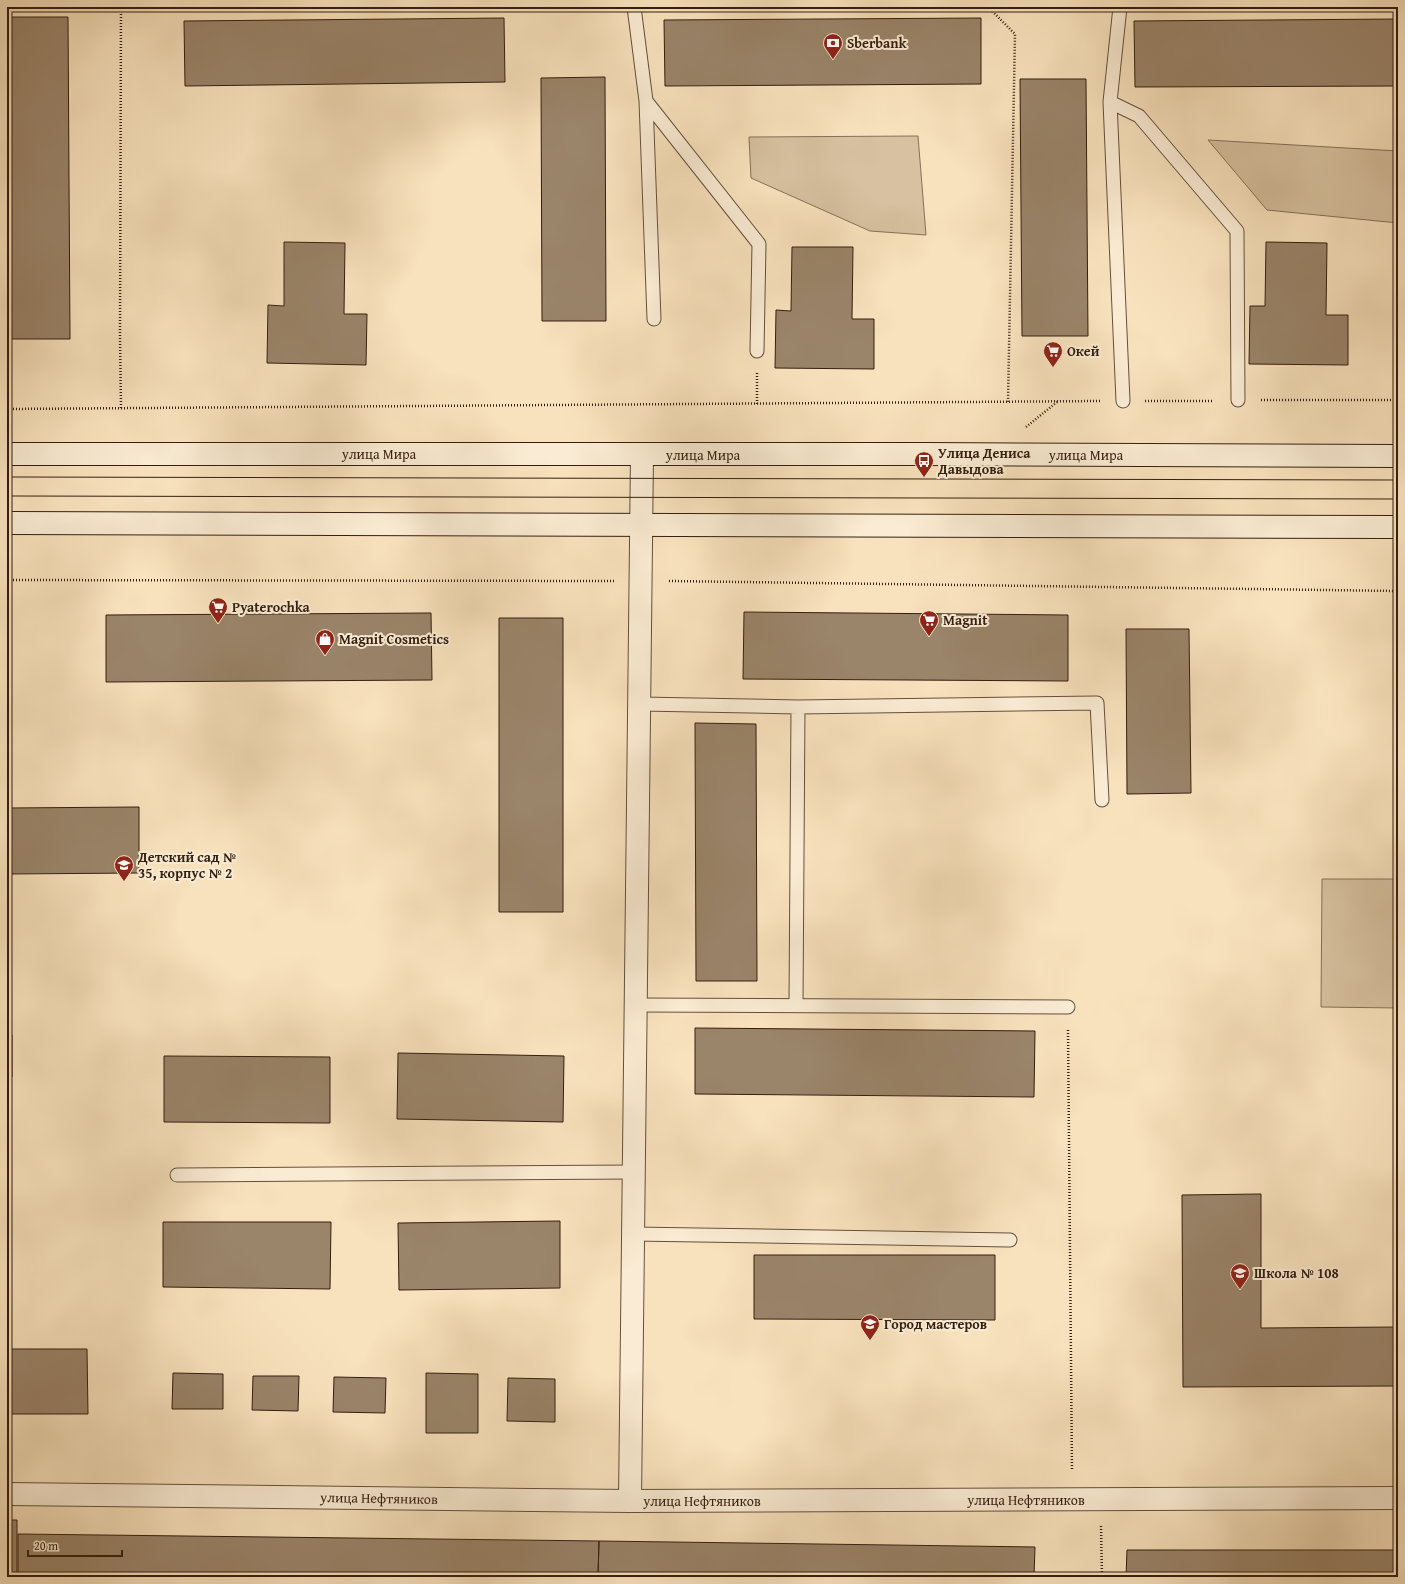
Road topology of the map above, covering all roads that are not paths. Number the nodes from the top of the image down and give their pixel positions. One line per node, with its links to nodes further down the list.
1 (634, 7): 3 (lane)
2 (1120, 7): 4 (lane)
3 (646, 101): 5 (lane); 6 (lane)
4 (1110, 102): 7 (lane); 8 (lane)
5 (654, 319)
6 (757, 351)
7 (1238, 400)
8 (1124, 401)
9 (7, 454): 10 (main road, улица Мира)
10 (642, 455): 11 (main road, улица Мира); 13 (main road)
11 (1398, 456)
12 (7, 523): 13 (main road)
13 (642, 525): 14 (main road); 15 (main road)
14 (1398, 527)
15 (640, 704): 16 (lane); 18 (main road)
16 (798, 707): 17 (lane); 19 (lane)
17 (1102, 800)
18 (636, 1005): 19 (lane); 21 (main road)
19 (796, 1005): 20 (lane)
20 (1068, 1007)
21 (634, 1172): 22 (lane); 23 (main road)
22 (177, 1175)
23 (633, 1234): 24 (lane); 27 (main road)
24 (1010, 1240)
25 (7, 1494): 27 (main road, улица Нефтяников)
26 (1398, 1498): 27 (main road, улица Нефтяников)
27 (630, 1501)

